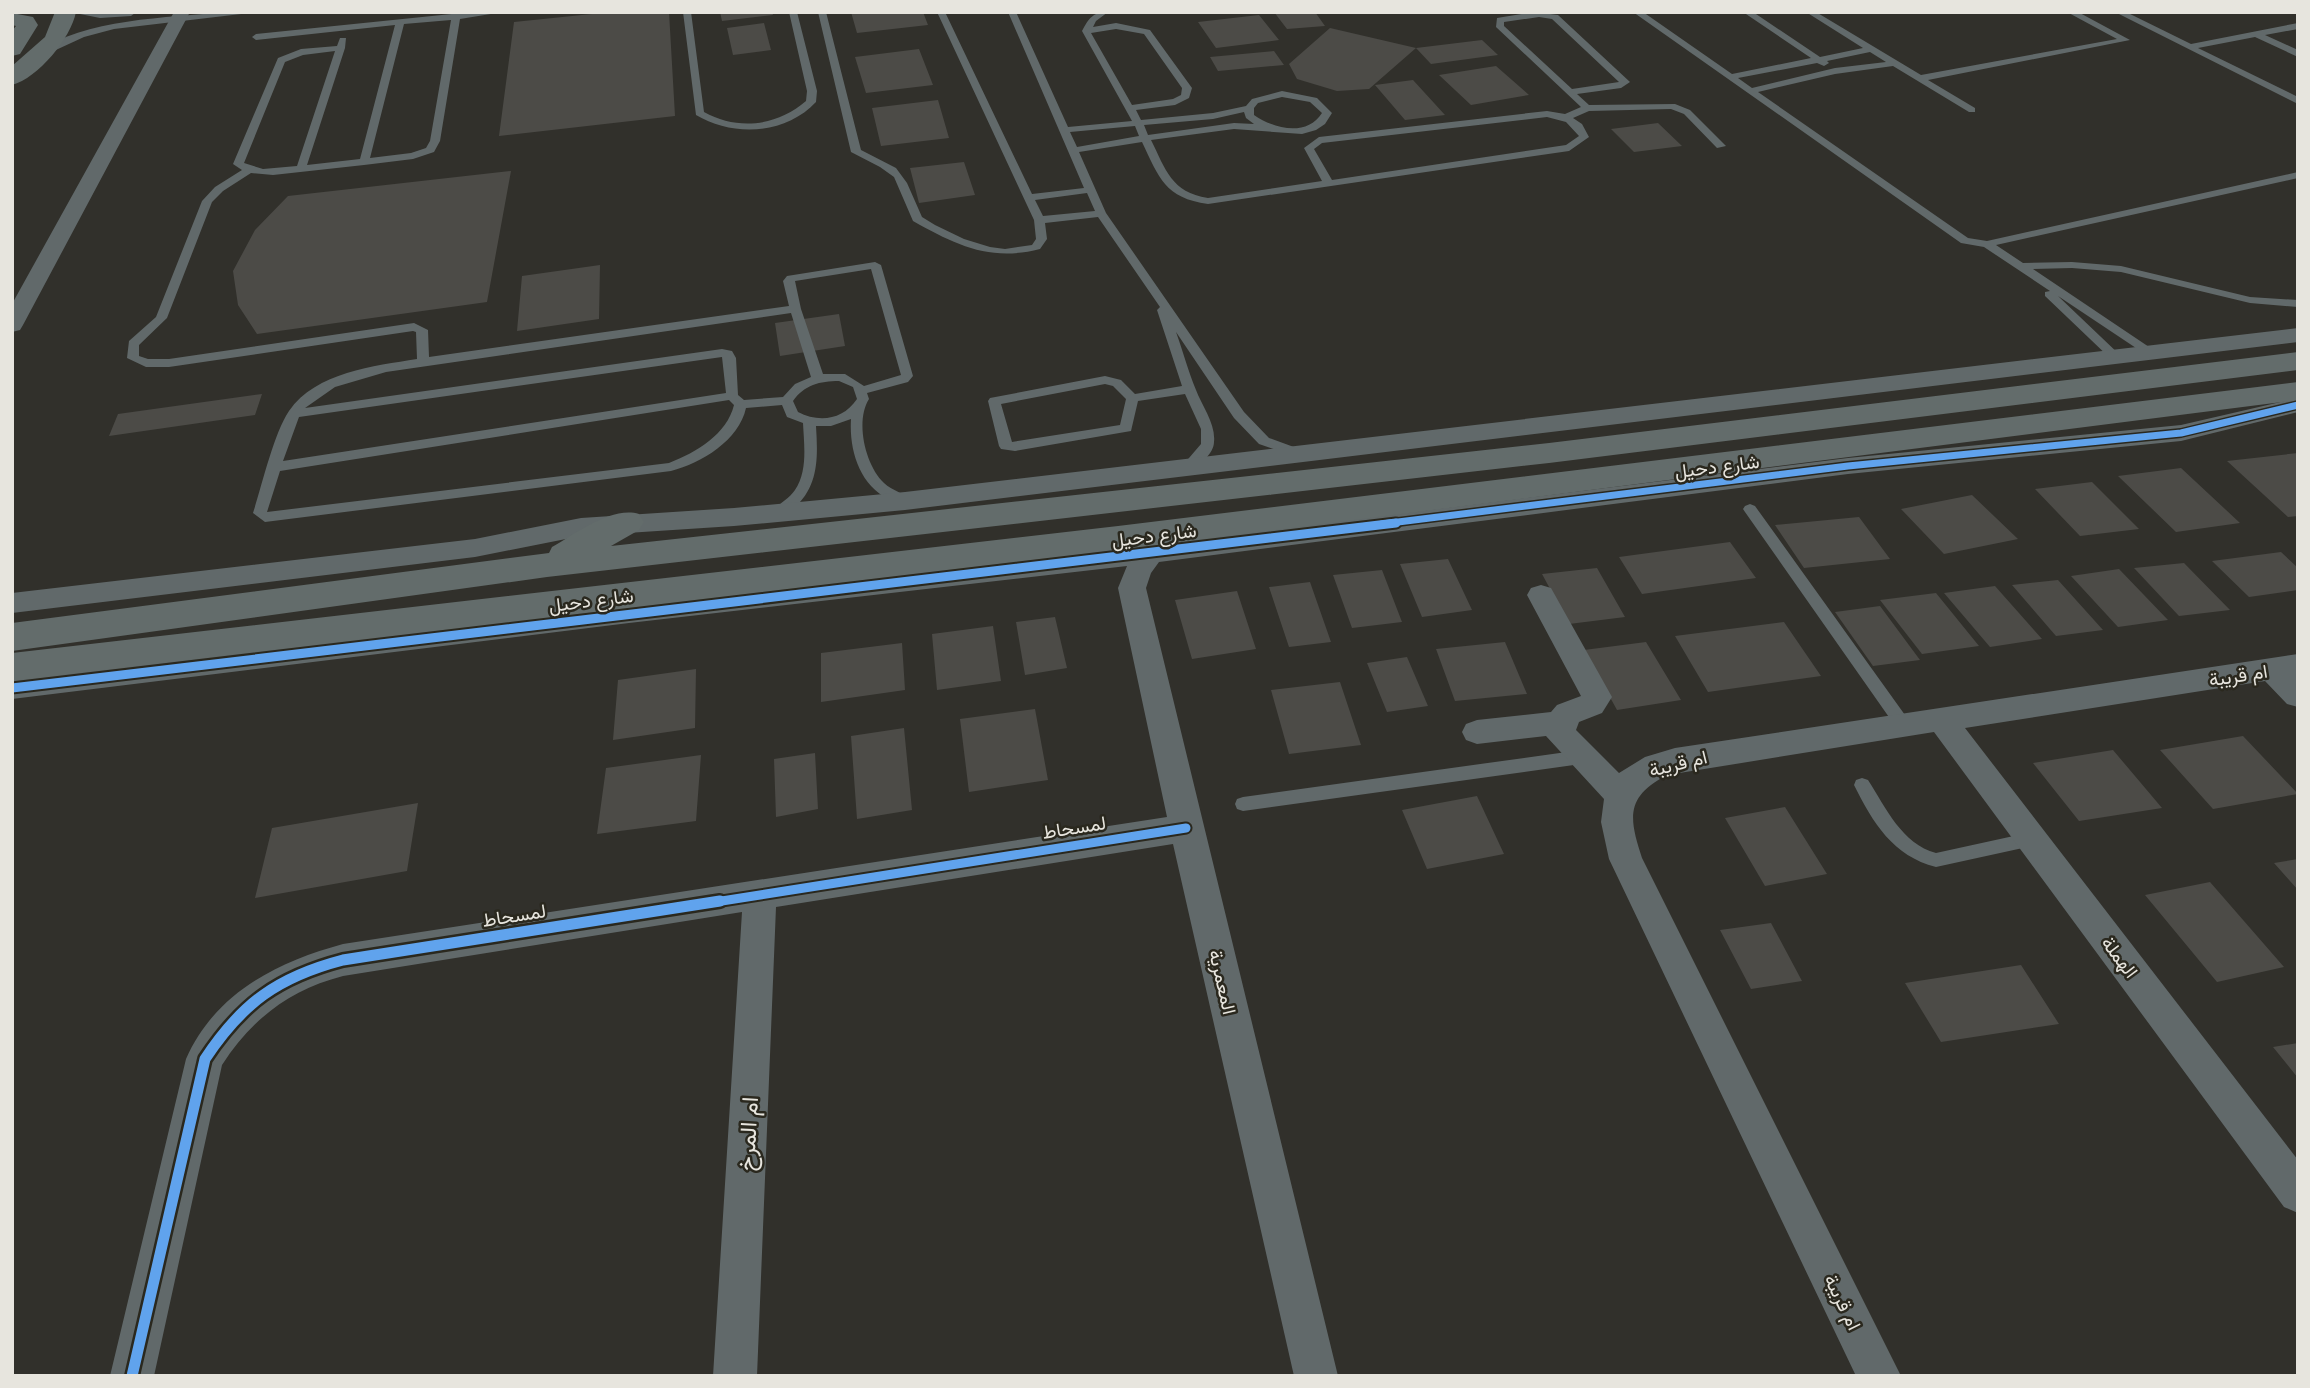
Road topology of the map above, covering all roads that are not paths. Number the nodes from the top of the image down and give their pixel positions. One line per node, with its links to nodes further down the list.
1 (37, 12): 36 (main road)
2 (66, 12): 35 (main road)
3 (74, 12): 4 (lane)
4 (140, 12)
5 (254, 12): 19 (lane)
6 (499, 12): 21 (lane)
7 (687, 12): 8 (lane)
8 (793, 12)
9 (822, 12): 68 (lane)
10 (941, 12): 66 (lane)
11 (1012, 12): 55 (lane)
12 (1104, 12): 26 (lane)
13 (1637, 12): 40 (lane)
14 (1747, 12): 37 (lane)
15 (1810, 12): 33 (lane)
16 (2071, 12): 42 (lane)
17 (2119, 12): 30 (lane)
18 (2138, 12): 29 (lane)
19 (180, 16): 35 (lane); 74 (street)
20 (420, 16): 21 (lane); 23 (lane)
21 (456, 17): 60 (lane)
22 (12, 19): 32 (main road)
23 (400, 22): 25 (lane); 60 (lane)
24 (2298, 26): 27 (lane)
25 (348, 28): 28 (lane); 31 (lane)
26 (1086, 31): 47 (lane); 47 (lane)
27 (2255, 34): 29 (lane); 34 (lane)
28 (256, 37)
29 (2203, 44): 30 (lane); 43 (lane)
30 (2190, 47): 46 (lane)
31 (341, 48): 61 (lane); 62 (lane)
32 (12, 49)
33 (1873, 49): 37 (lane); 38 (lane)
34 (2298, 54)
35 (37, 56): 41 (main road)
36 (12, 60)
37 (1819, 60): 39 (lane); 40 (lane)
38 (1897, 63): 39 (lane); 42 (lane)
39 (1835, 71): 44 (lane)
40 (1730, 77): 44 (lane)
41 (12, 78)
42 (1922, 78): 50 (lane)
43 (2298, 90)
44 (1751, 91): 69 (lane)
45 (1570, 92): 45 (lane); 49 (lane)
46 (2298, 101)
47 (1130, 108): 52 (lane)
48 (1249, 108): 52 (lane); 53 (lane); 54 (lane)
49 (1587, 108): 51 (lane); 58 (lane)
50 (1972, 110)
51 (1567, 117): 56 (lane); 64 (lane)
52 (1138, 124): 55 (lane); 57 (lane)
53 (1315, 127): 54 (lane); 56 (lane)
54 (1269, 128): 57 (lane)
55 (1065, 130): 59 (lane)
56 (1342, 136): 64 (lane)
57 (1145, 138): 59 (lane); 64 (lane)
58 (1721, 146)
59 (1074, 150): 65 (lane)
60 (365, 162): 61 (lane)
61 (301, 169): 62 (lane)
62 (248, 170): 81 (lane)
63 (2298, 175): 69 (lane)
64 (1329, 184)
65 (1090, 190): 66 (lane); 67 (lane)
66 (1030, 197): 68 (lane)
67 (1101, 213): 68 (lane); 71 (lane)
68 (1039, 220)
69 (1987, 244): 70 (lane)
70 (2020, 266): 72 (lane); 75 (lane); 76 (lane)
71 (1156, 291): 83 (lane); 94 (lane)
72 (2298, 304)
73 (794, 309): 81 (lane); 82 (lane); 84 (lane)
74 (12, 325)
75 (2111, 326): 76 (lane); 78 (lane)
76 (2087, 330): 79 (lane)
77 (2298, 335): 78 (street)
78 (2151, 353): 79 (street)
79 (2116, 357): 94 (street)
80 (2298, 361): 103 (main road, شارع دحيل)
81 (424, 362): 90 (lane)
82 (818, 378): 84 (lane); 87 (lane)
83 (1189, 389): 85 (lane); 95 (lane)
84 (862, 390): 89 (lane)
85 (1132, 398): 85 (lane)
86 (737, 400): 87 (lane); 90 (lane); 96 (lane); 96 (lane)
87 (788, 401): 92 (lane)
88 (2294, 404): 91 (street, شارع دحيل); 93 (main road, شارع دحيل)
89 (859, 407): 92 (lane); 97 (lane)
90 (293, 414): 96 (lane)
91 (2236, 419): 93 (main road); 101 (street, شارع دحيل)
92 (808, 422): 99 (lane)
93 (1930, 435): 107 (main road, شارع دحيل)
94 (1297, 453): 95 (street)
95 (1190, 465): 97 (street)
96 (275, 467)
97 (905, 501): 99 (street)
98 (1751, 509): 118 (lane)
99 (778, 513): 100 (street)
100 (627, 522): 103 (main road); 106 (street)
101 (1150, 553): 102 (street, شارع دحيل); 104 (street)
102 (1097, 560): 104 (street); 108 (street, شارع دحيل)
103 (547, 565): 110 (main road, شارع دحيل)
104 (1132, 588): 124 (street, المعمرية)
105 (1541, 595): 117 (street)
106 (12, 603)
107 (552, 603): 108 (main road); 112 (main road, شارع دحيل)
108 (629, 613): 114 (street, شارع دحيل)
109 (12, 622): 110 (main road)
110 (117, 623): 111 (main road, شارع دحيل)
111 (12, 636)
112 (12, 667)
113 (2284, 667): 115 (street); 116 (street, ام قريبة)
114 (12, 688)
115 (2298, 696)
116 (1942, 720): 118 (street, ام قريبة); 125 (street, الهملة)
117 (1560, 723): 119 (street); 120 (street)
118 (1904, 726): 122 (street, ام قريبة)
119 (1477, 732)
120 (1581, 757): 122 (street); 123 (lane)
121 (1862, 785): 125 (lane)
122 (1620, 795): 131 (street, ام قريبة)
123 (1243, 804)
124 (1186, 828): 126 (street, لمسحاط); 130 (street, المعمرية)
125 (2032, 839): 127 (street, الهملة)
126 (760, 892): 128 (street, لمسحاط); 129 (street, ام المرخ)
127 (2298, 1193)
128 (132, 1376)
129 (735, 1376)
130 (1316, 1376)
131 (1879, 1376)

